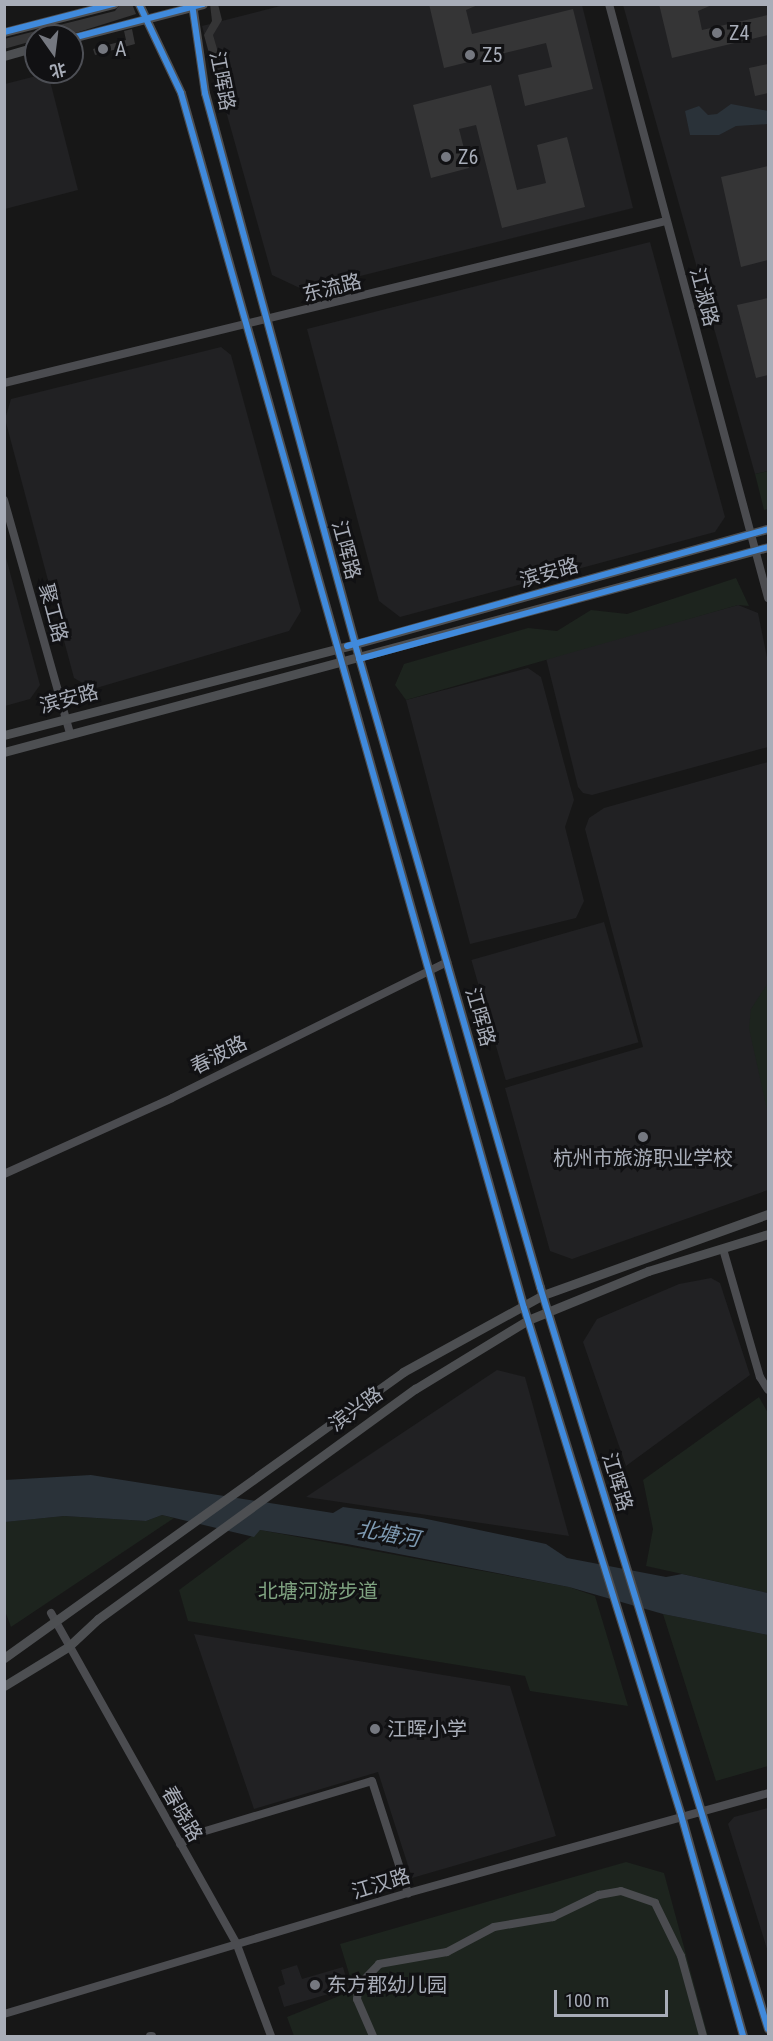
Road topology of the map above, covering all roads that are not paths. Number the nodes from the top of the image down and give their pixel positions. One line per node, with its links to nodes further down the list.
1 (113, 4): 7 (main road)
2 (139, 4): 6 (main road, 江晖路)
3 (203, 4): 5 (main road)
4 (609, 4): 11 (street, 江淑路)
5 (192, 6): 6 (main road); 12 (main road, 江晖路)
6 (148, 19): 8 (main road); 13 (main road, 江晖路)
7 (4, 32)
8 (84, 35)
9 (24, 51): 10 (main road)
10 (4, 56)
11 (666, 221): 12 (street, 东流路); 17 (street, 江淑路)
12 (266, 321): 13 (street, 东流路); 21 (main road, 江晖路)
13 (249, 325): 14 (street, 东流路); 22 (main road, 江晖路)
14 (4, 383)
15 (4, 500): 25 (street, 聚工路)
16 (768, 529): 17 (main road, 滨安路)
17 (750, 534): 19 (street, 江淑路); 21 (main road, 滨安路)
18 (768, 547): 19 (main road, 滨安路)
19 (756, 550): 20 (street, 江淑路); 23 (main road, 滨安路)
20 (768, 598)
21 (355, 644): 22 (main road, 滨安路); 23 (main road, 江晖路)
22 (338, 647): 24 (main road, 江晖路); 25 (main road, 滨安路)
23 (359, 659): 24 (main road, 滨安路); 29 (main road, 江晖路)
24 (343, 661): 26 (main road, 滨安路); 30 (main road, 江晖路)
25 (65, 719): 26 (street, 聚工路); 27 (main road, 滨安路)
26 (70, 734): 28 (main road, 滨安路)
27 (4, 735)
28 (4, 752)
29 (447, 962): 30 (street, 春波路); 35 (main road, 江晖路)
30 (430, 968): 31 (street, 春波路); 36 (main road, 江晖路)
31 (4, 1174)
32 (768, 1214): 35 (main road, 滨兴路)
33 (768, 1234): 34 (main road, 滨兴路)
34 (723, 1249): 37 (main road, 滨兴路); 39 (street)
35 (543, 1294): 36 (main road, 滨兴路); 37 (main road, 江晖路)
36 (524, 1308): 38 (main road, 江晖路); 42 (main road, 滨兴路)
37 (549, 1311): 38 (main road, 滨兴路); 47 (main road, 江晖路)
38 (528, 1320): 43 (main road, 滨兴路); 48 (main road, 江晖路)
39 (764, 1376): 40 (street)
40 (768, 1390)
41 (51, 1613): 42 (street, 春晓路)
42 (56, 1623): 43 (street, 春晓路); 44 (main road, 滨兴路)
43 (68, 1647): 45 (main road, 滨兴路); 49 (street, 春晓路)
44 (4, 1658)
45 (4, 1686)
46 (768, 1794): 47 (street, 江汉路)
47 (699, 1812): 48 (street, 江汉路); 53 (main road, 江晖路)
48 (681, 1815): 50 (street, 江汉路); 57 (main road, 江晖路)
49 (180, 1844): 50 (street); 51 (street, 春晓路)
50 (408, 1893): 51 (street, 江汉路)
51 (237, 1945): 52 (street, 江汉路); 54 (street, 春晓路)
52 (4, 2014)
53 (768, 2029)
54 (271, 2037)
55 (373, 2037): 56 (street)
56 (703, 2037)
57 (743, 2037)

